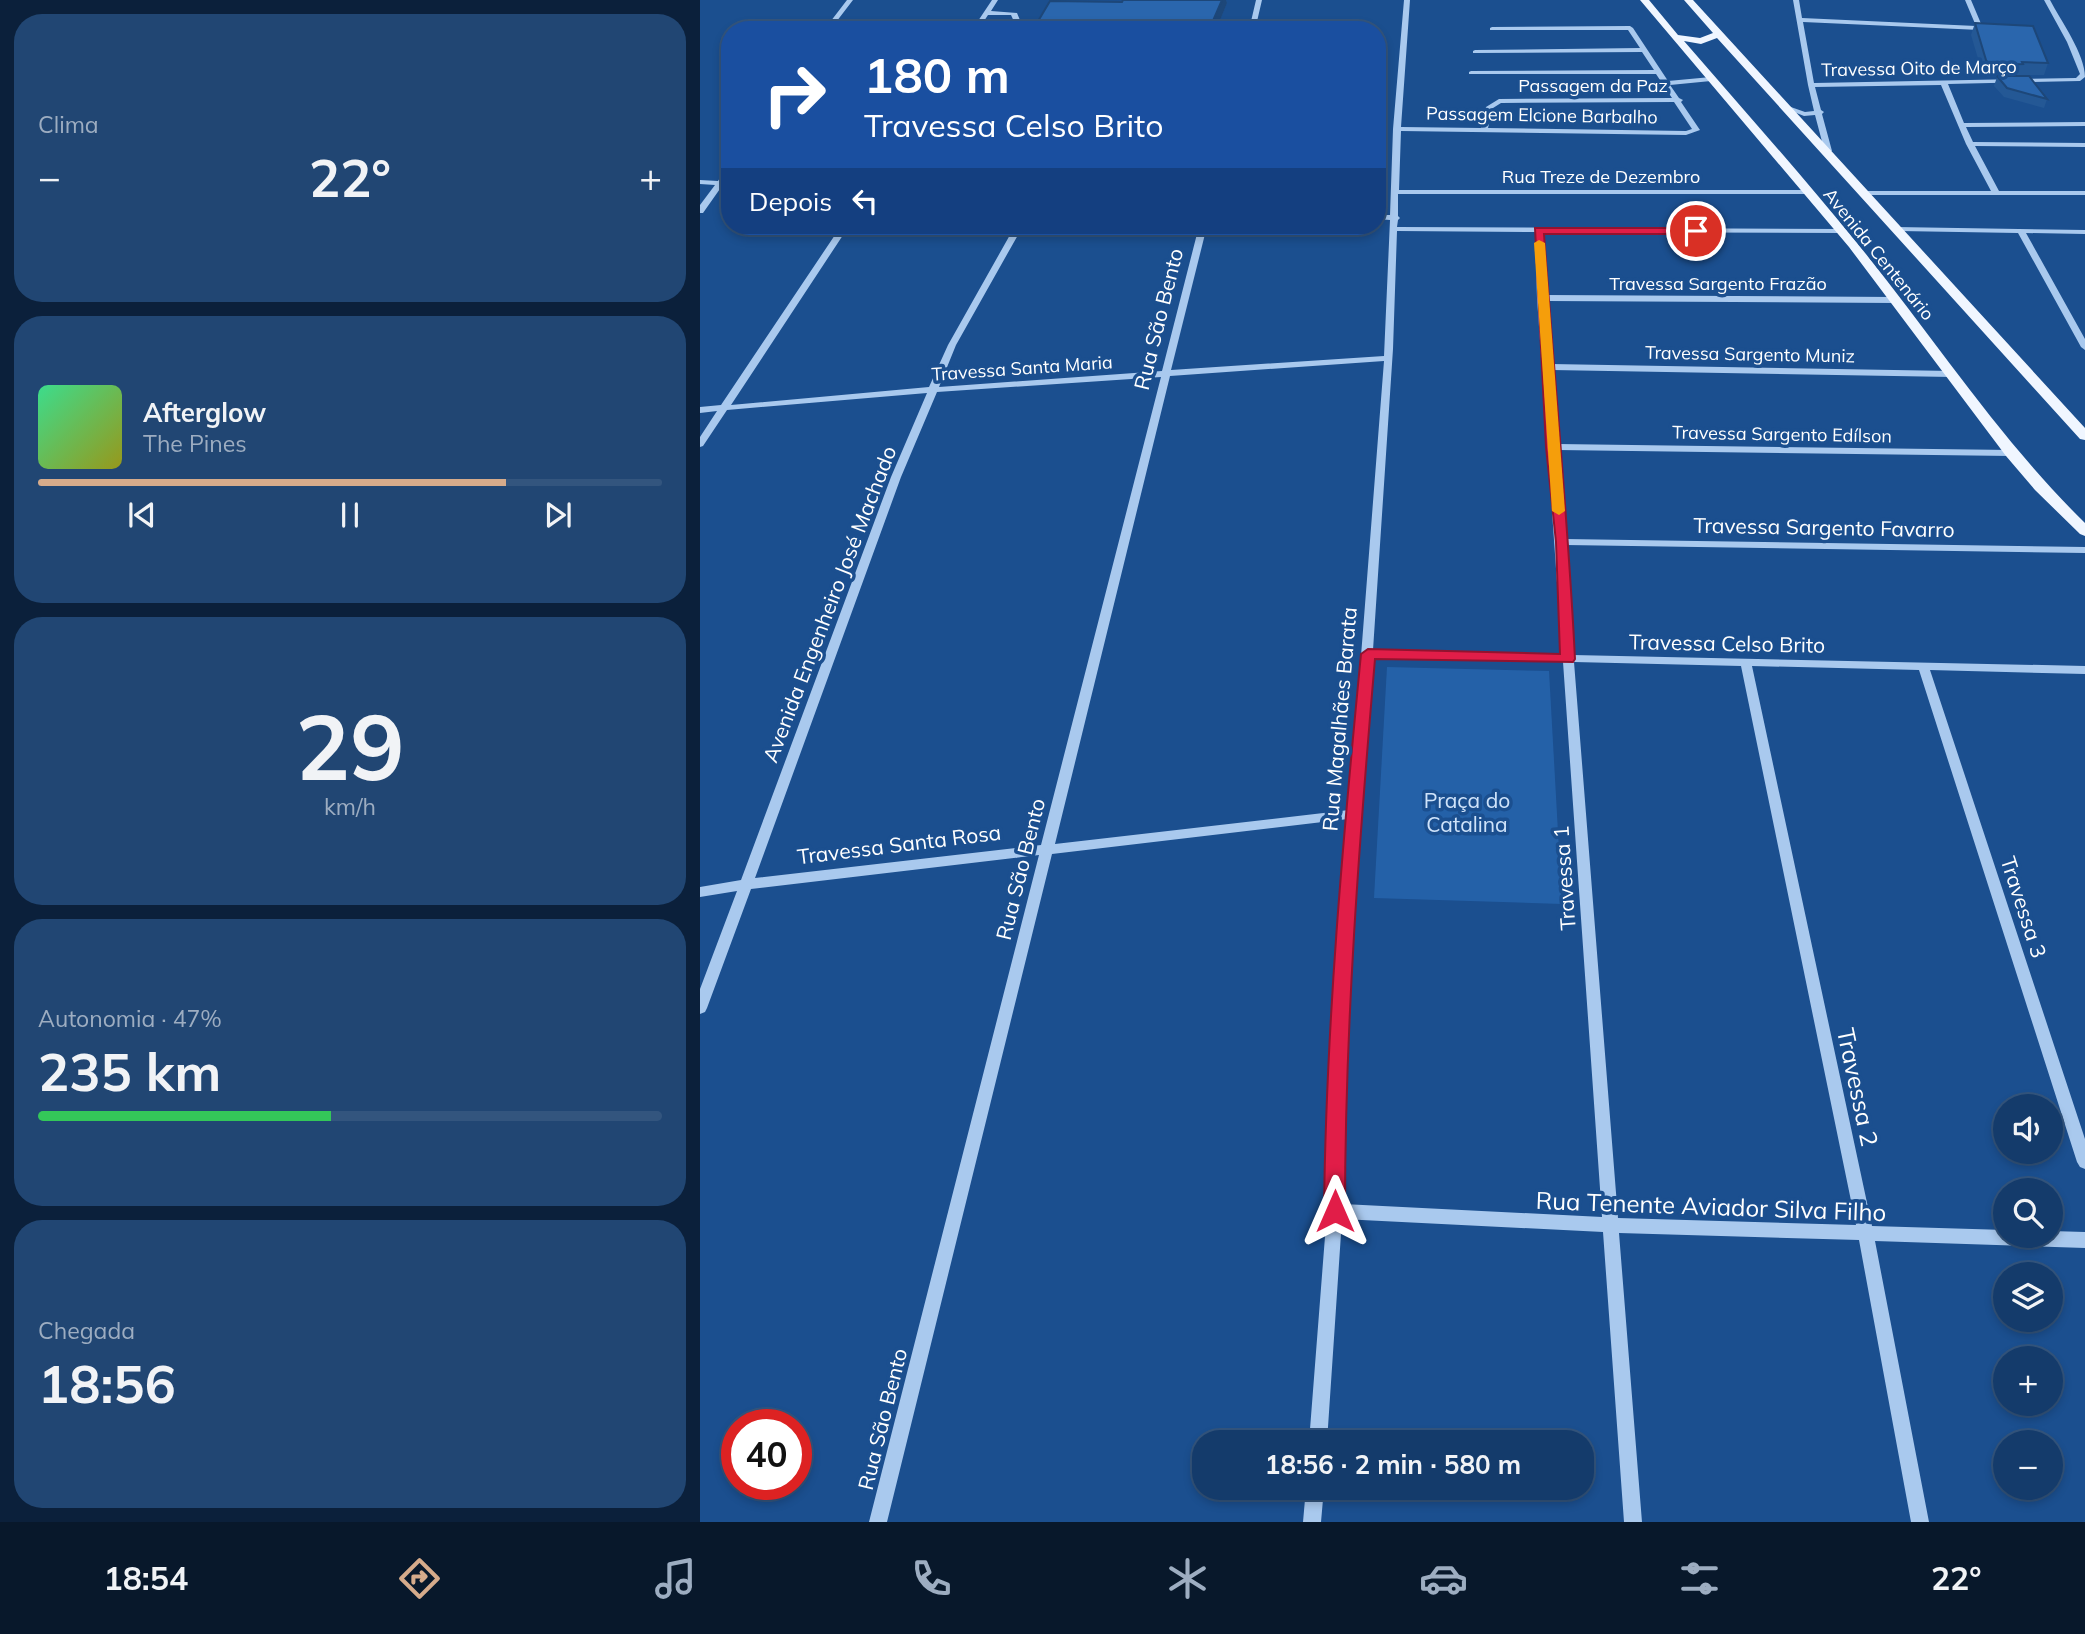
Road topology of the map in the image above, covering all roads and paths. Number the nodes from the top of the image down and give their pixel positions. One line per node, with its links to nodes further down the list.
1 (850, 0): 12 (street)
2 (995, 0): 10 (street)
3 (1259, 0): 15 (street)
4 (1407, 0): 36 (street, Rua Magalhães Barata)
5 (1644, 0): 20 (main road, Avenida Centenário)
6 (1688, 0): 19 (main road, Avenida Centenário)
7 (1796, 0): 11 (street)
8 (1968, 0): 16 (street)
9 (2047, 0): 29 (street, Travessa Oito de Março)
10 (985, 13): 13 (street); 14 (street)
11 (1800, 20): 16 (street); 30 (street)
12 (834, 21)
13 (980, 21)
14 (1016, 21)
15 (1254, 21)
16 (1980, 28): 17 (street)
17 (1994, 28)
18 (1492, 29): 22 (street)
19 (1718, 34): 20 (main road); 21 (main road, Avenida Centenário)
20 (1676, 37): 24 (main road, Avenida Centenário)
21 (1730, 47): 24 (main road); 32 (main road, Avenida Centenário)
22 (1644, 50): 23 (street); 25 (street)
23 (1475, 52)
24 (1689, 52): 27 (main road, Avenida Centenário)
25 (1659, 72): 26 (street); 28 (street)
26 (1471, 73)
27 (1712, 79): 28 (street); 45 (main road, Avenida Centenário)
28 (1667, 83): 31 (street)
29 (1944, 84): 30 (street, Travessa Oito de Março); 35 (street)
30 (1811, 85): 33 (street)
31 (1680, 100): 37 (street, Passagem da Paz); 37 (street, Passagem Elcione Barbalho)
32 (1788, 108): 33 (street); 40 (main road, Avenida Centenário)
33 (1820, 112): 40 (street)
34 (2085, 124): 35 (street)
35 (1963, 125): 38 (street)
36 (1397, 129): 37 (street, Passagem Elcione Barbalho); 44 (street, Rua Magalhães Barata)
37 (1484, 131)
38 (1970, 144): 39 (street); 46 (street)
39 (2085, 145)
40 (1828, 151): 47 (main road, Avenida Centenário)
41 (721, 180): 43 (street)
42 (700, 181): 43 (street)
43 (719, 183): 49 (street)
44 (1396, 192): 45 (street, Rua Treze de Dezembro); 51 (street, Rua Magalhães Barata)
45 (1807, 192): 55 (main road, Avenida Centenário)
46 (1996, 192): 47 (street); 48 (street)
47 (1866, 193): 53 (main road, Avenida Centenário)
48 (2085, 193)
49 (700, 211)
50 (1386, 217): 51 (street)
51 (1396, 218): 52 (street, Rua Magalhães Barata)
52 (1395, 229): 54 (street); 64 (street, Rua Magalhães Barata)
53 (1899, 229): 56 (street); 71 (main road, Avenida Centenário)
54 (1539, 231): 55 (street); 61 (street, Travessa 1)
55 (1840, 231): 62 (main road, Avenida Centenário)
56 (2021, 231): 57 (street); 63 (street)
57 (2085, 232)
58 (839, 235): 69 (street)
59 (1014, 235): 68 (street, Avenida Engenheiro José Machado)
60 (1201, 235): 66 (street, Rua São Bento)
61 (1541, 298): 62 (street, Travessa Sargento Frazão); 65 (street, Travessa 1)
62 (1895, 300): 67 (main road, Avenida Centenário)
63 (2085, 347)
64 (1388, 358): 66 (street, Travessa Santa Maria); 78 (street, Rua Magalhães Barata)
65 (1547, 366): 67 (street, Travessa Sargento Muniz); 73 (street, Travessa 1)
66 (1166, 373): 68 (street, Travessa Santa Maria); 84 (street, Rua São Bento)
67 (1952, 374): 74 (main road, Avenida Centenário)
68 (932, 390): 69 (street, Travessa Santa Maria); 85 (street, Avenida Engenheiro José Machado)
69 (725, 408): 70 (street, Travessa Santa Maria); 72 (street)
70 (700, 410)
71 (2085, 436)
72 (700, 444)
73 (1552, 447): 74 (street, Travessa Sargento Edílson); 76 (street, Travessa 1)
74 (2011, 453): 75 (main road, Avenida Centenário)
75 (2085, 531)
76 (1563, 542): 77 (street, Travessa Sargento Favarro); 79 (street, Travessa 1)
77 (2085, 550)
78 (1368, 654): 79 (street, Travessa Celso Brito); 83 (street, Rua Magalhães Barata)
79 (1568, 659): 80 (street, Travessa Celso Brito); 90 (street, Travessa 1)
80 (1746, 663): 81 (street, Travessa Celso Brito); 91 (street, Travessa 2)
81 (1923, 666): 82 (street, Travessa Celso Brito); 88 (street, Travessa 3)
82 (2085, 670)
83 (1354, 814): 84 (street, Travessa Santa Rosa); 89 (street, Rua Magalhães Barata)
84 (1047, 847): 85 (street, Travessa Santa Rosa); 95 (street, Rua São Bento)
85 (747, 884): 86 (street, Travessa Santa Rosa); 87 (street, Avenida Engenheiro José Machado)
86 (700, 892)
87 (700, 1008)
88 (2085, 1162)
89 (1335, 1211): 90 (street, Rua Tenente Aviador Silva Filho); 93 (street, Rua Magalhães Barata)
90 (1611, 1226): 91 (street, Rua Tenente Aviador Silva Filho); 97 (street, Travessa 1)
91 (1866, 1235): 92 (street, Rua Tenente Aviador Silva Filho); 98 (street, Travessa 2)
92 (2085, 1240)
93 (1319, 1430)
94 (1314, 1500): 96 (street)
95 (878, 1522)
96 (1312, 1522)
97 (1633, 1522)
98 (1920, 1522)

